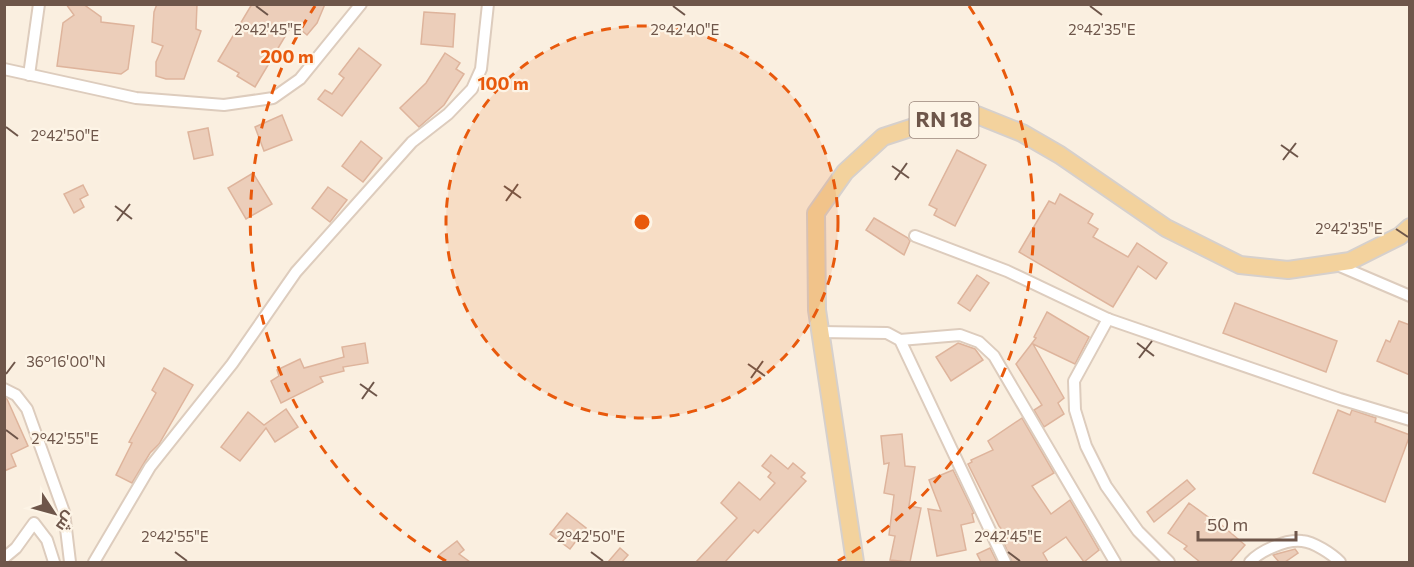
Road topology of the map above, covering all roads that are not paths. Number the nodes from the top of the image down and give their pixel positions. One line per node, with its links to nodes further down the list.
1 (39, 4): 5 (street)
2 (361, 4): 5 (street)
3 (488, 4): 18 (street)
4 (4, 69): 5 (street)
5 (29, 75)
6 (1410, 227): 8 (main road, RN 18)
7 (915, 236): 10 (street)
8 (1334, 264): 9 (street); 11 (main road, RN 18)
9 (1410, 296)
10 (1108, 319): 14 (street); 22 (street)
11 (820, 332): 12 (street); 19 (main road, RN 18)
12 (900, 340): 20 (street); 21 (street)
13 (4, 390): 17 (street)
14 (1410, 420)
15 (4, 558): 16 (street)
16 (54, 562)
17 (70, 562)
18 (94, 562)
19 (855, 562)
20 (1005, 562)
21 (1115, 562)
22 (1169, 562)
23 (1250, 562): 24 (street)
24 (1340, 562)

